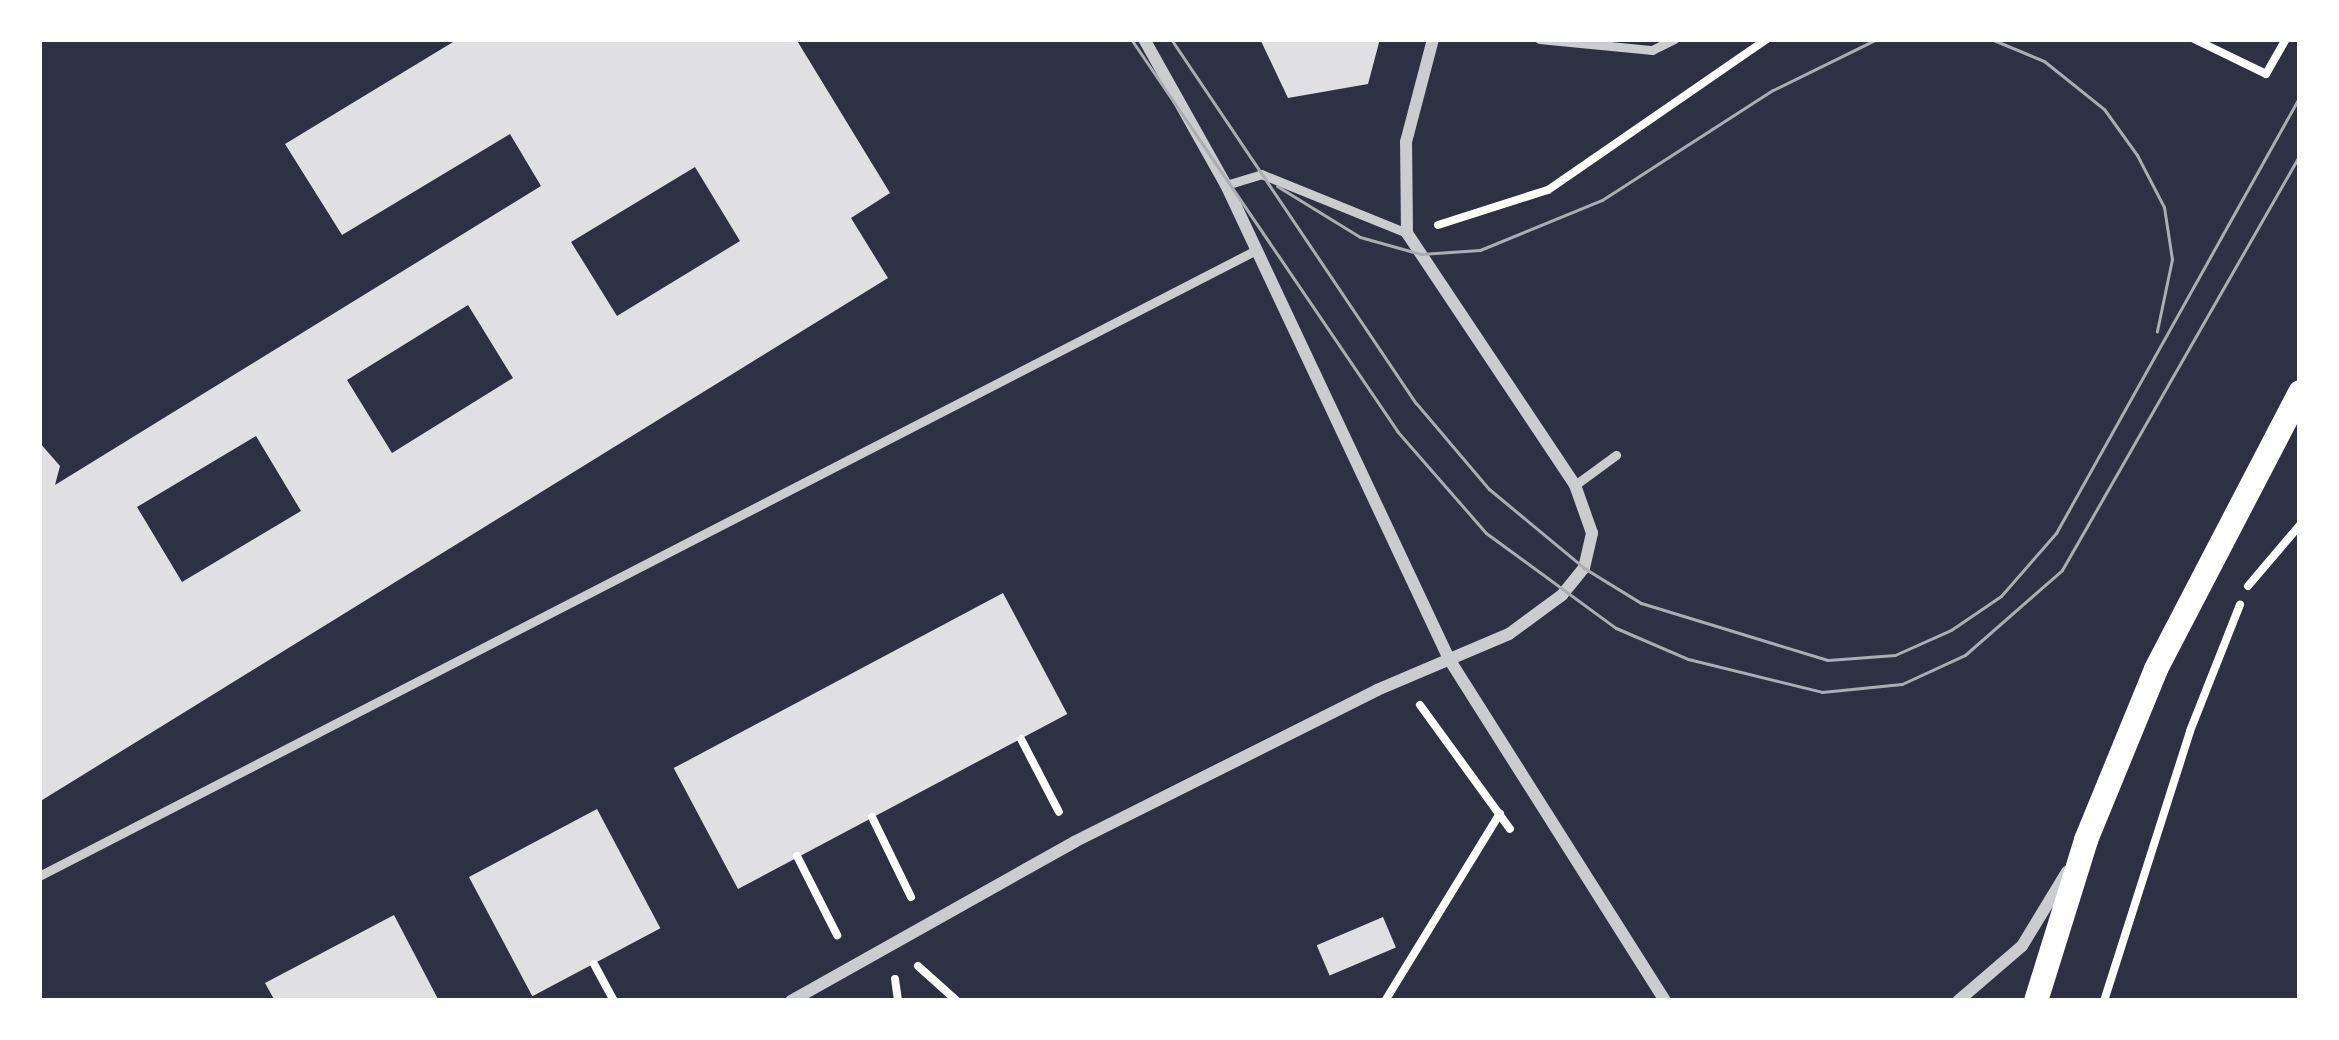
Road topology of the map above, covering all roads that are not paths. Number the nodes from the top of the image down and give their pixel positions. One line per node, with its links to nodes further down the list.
1 (1144, 39): 5 (street)
2 (1433, 39): 6 (street)
3 (1539, 39): 4 (lane)
4 (1675, 39)
5 (1226, 185): 6 (lane); 7 (street)
6 (1407, 233): 10 (street)
7 (1254, 251): 11 (street); 13 (lane)
8 (2300, 392): 12 (main road)
9 (1616, 455): 10 (lane)
10 (1575, 485): 11 (street)
11 (1449, 659): 14 (street); 15 (street)
12 (2086, 840): 16 (street); 17 (main road)
13 (39, 876)
14 (791, 1001)
15 (1665, 1001)
16 (1958, 1001)
17 (2036, 1001)

